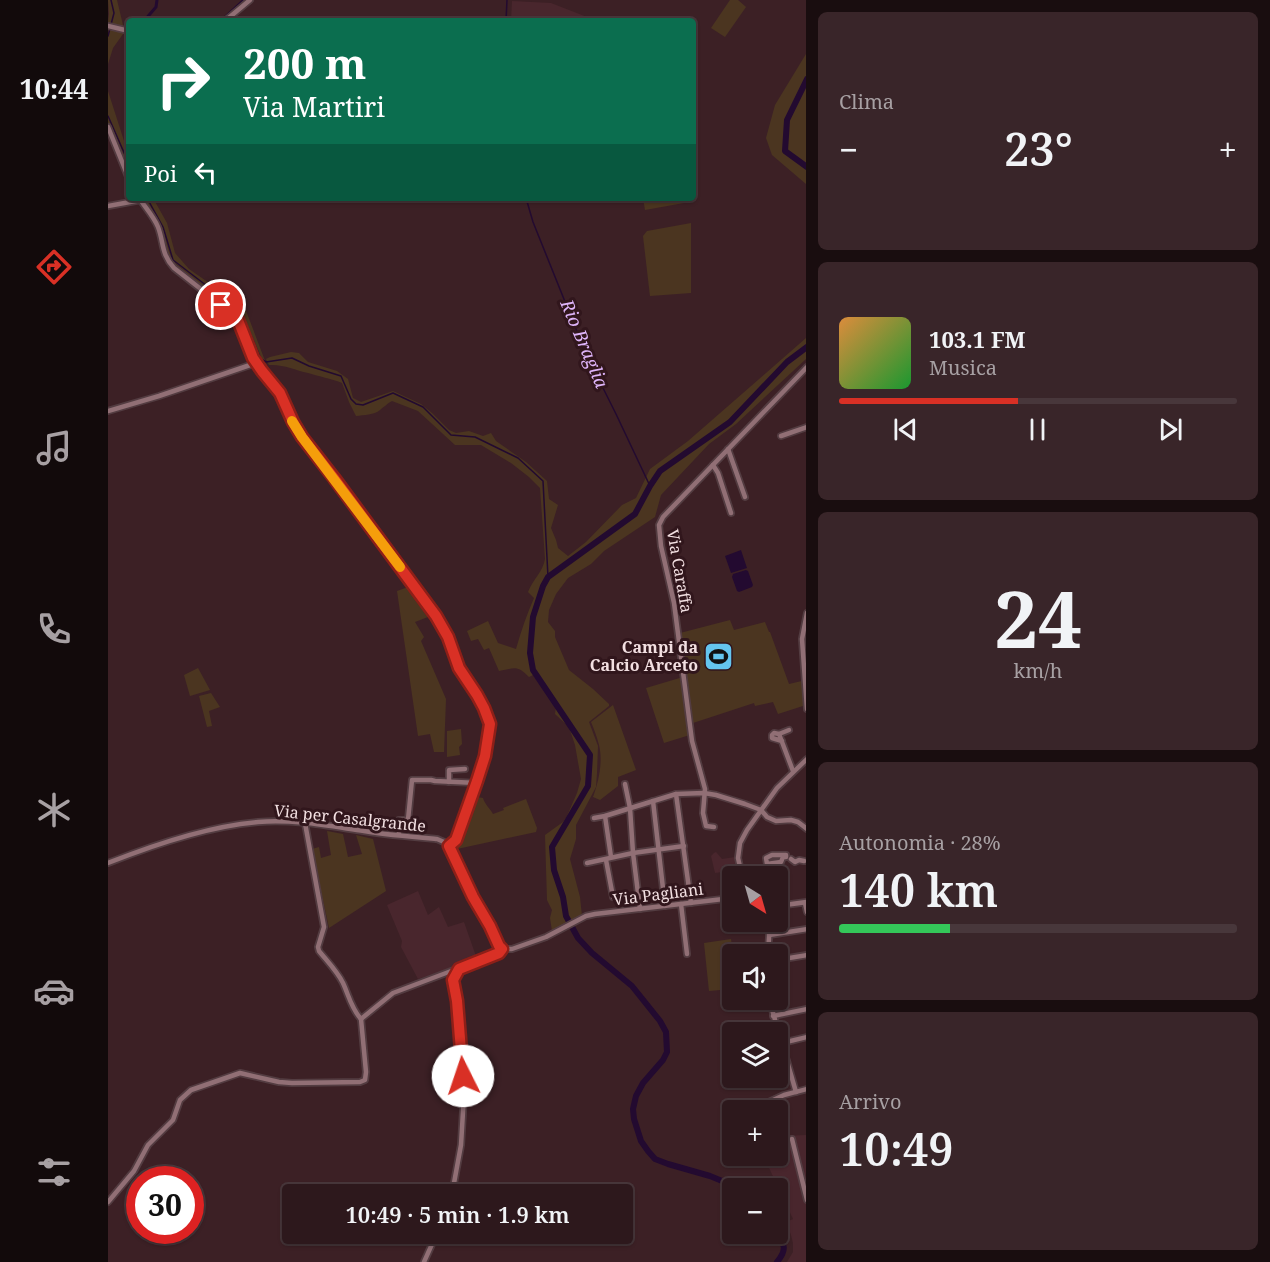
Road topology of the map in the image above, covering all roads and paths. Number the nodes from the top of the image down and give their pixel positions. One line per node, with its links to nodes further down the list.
1 (250, 0): 2 (street)
2 (229, 18)
3 (110, 27): 4 (street)
4 (126, 31)
5 (108, 127): 6 (street)
6 (126, 172)
7 (131, 201): 9 (street)
8 (141, 201): 10 (street)
9 (108, 206)
10 (256, 363): 12 (street); 26 (street)
11 (806, 368): 15 (street, Via Caraffa)
12 (108, 411)
13 (806, 427): 14 (street)
14 (782, 436)
15 (728, 450): 16 (street, Via Caraffa); 17 (street)
16 (713, 465): 18 (street); 28 (street, Via Caraffa)
17 (745, 497)
18 (731, 513)
19 (806, 618): 20 (street)
20 (805, 680)
21 (789, 730): 24 (street)
22 (806, 760): 24 (street)
23 (465, 769): 25 (street)
24 (793, 771): 32 (street)
25 (449, 782): 26 (street); 38 (street)
26 (477, 783): 39 (street)
27 (625, 784): 31 (street)
28 (704, 793): 29 (street); 32 (street); 36 (street, Via Caraffa)
29 (676, 794): 30 (street); 40 (street)
30 (653, 801): 31 (street); 41 (street)
31 (630, 808): 33 (street); 42 (street)
32 (761, 810): 37 (street); 49 (street)
33 (605, 816): 34 (street); 43 (street)
34 (594, 818)
35 (305, 823): 39 (street, Via per Casalgrande); 48 (street, Via per Casalgrande); 70 (street)
36 (714, 827)
37 (806, 829)
38 (399, 833)
39 (449, 846): 62 (street)
40 (684, 846): 41 (street); 53 (street)
41 (658, 850): 42 (street); 56 (street)
42 (633, 853): 43 (street); 57 (street)
43 (611, 857): 44 (street)
44 (606, 860): 47 (street); 50 (street)
45 (793, 861): 46 (street)
46 (804, 861)
47 (587, 863)
48 (108, 864)
49 (740, 866)
50 (613, 897)
51 (722, 899): 53 (street, Via Pagliani)
52 (806, 902): 55 (street)
53 (691, 903): 54 (street, Via Pagliani)
54 (681, 904): 56 (street, Via Pagliani); 63 (street)
55 (788, 904)
56 (665, 906): 57 (street, Via Pagliani)
57 (640, 909): 62 (street, Via Pagliani)
58 (806, 929): 60 (street)
59 (769, 932): 60 (street)
60 (769, 935): 61 (street)
61 (769, 944)
62 (502, 949): 66 (street, Via Pagliani)
63 (687, 954)
64 (806, 954): 65 (street)
65 (788, 958)
66 (459, 969): 70 (street, Via Pagliani); 79 (street)
67 (806, 1009): 69 (street)
68 (772, 1010): 69 (street)
69 (773, 1016): 71 (street)
70 (361, 1019): 81 (street)
71 (775, 1022)
72 (806, 1037): 73 (street)
73 (788, 1042)
74 (788, 1064): 76 (street)
75 (806, 1089): 76 (street)
76 (796, 1092): 77 (street)
77 (773, 1100)
78 (792, 1139): 80 (street)
79 (454, 1184)
80 (806, 1196)
81 (108, 1202)
82 (432, 1244): 83 (street)
83 (424, 1262)

